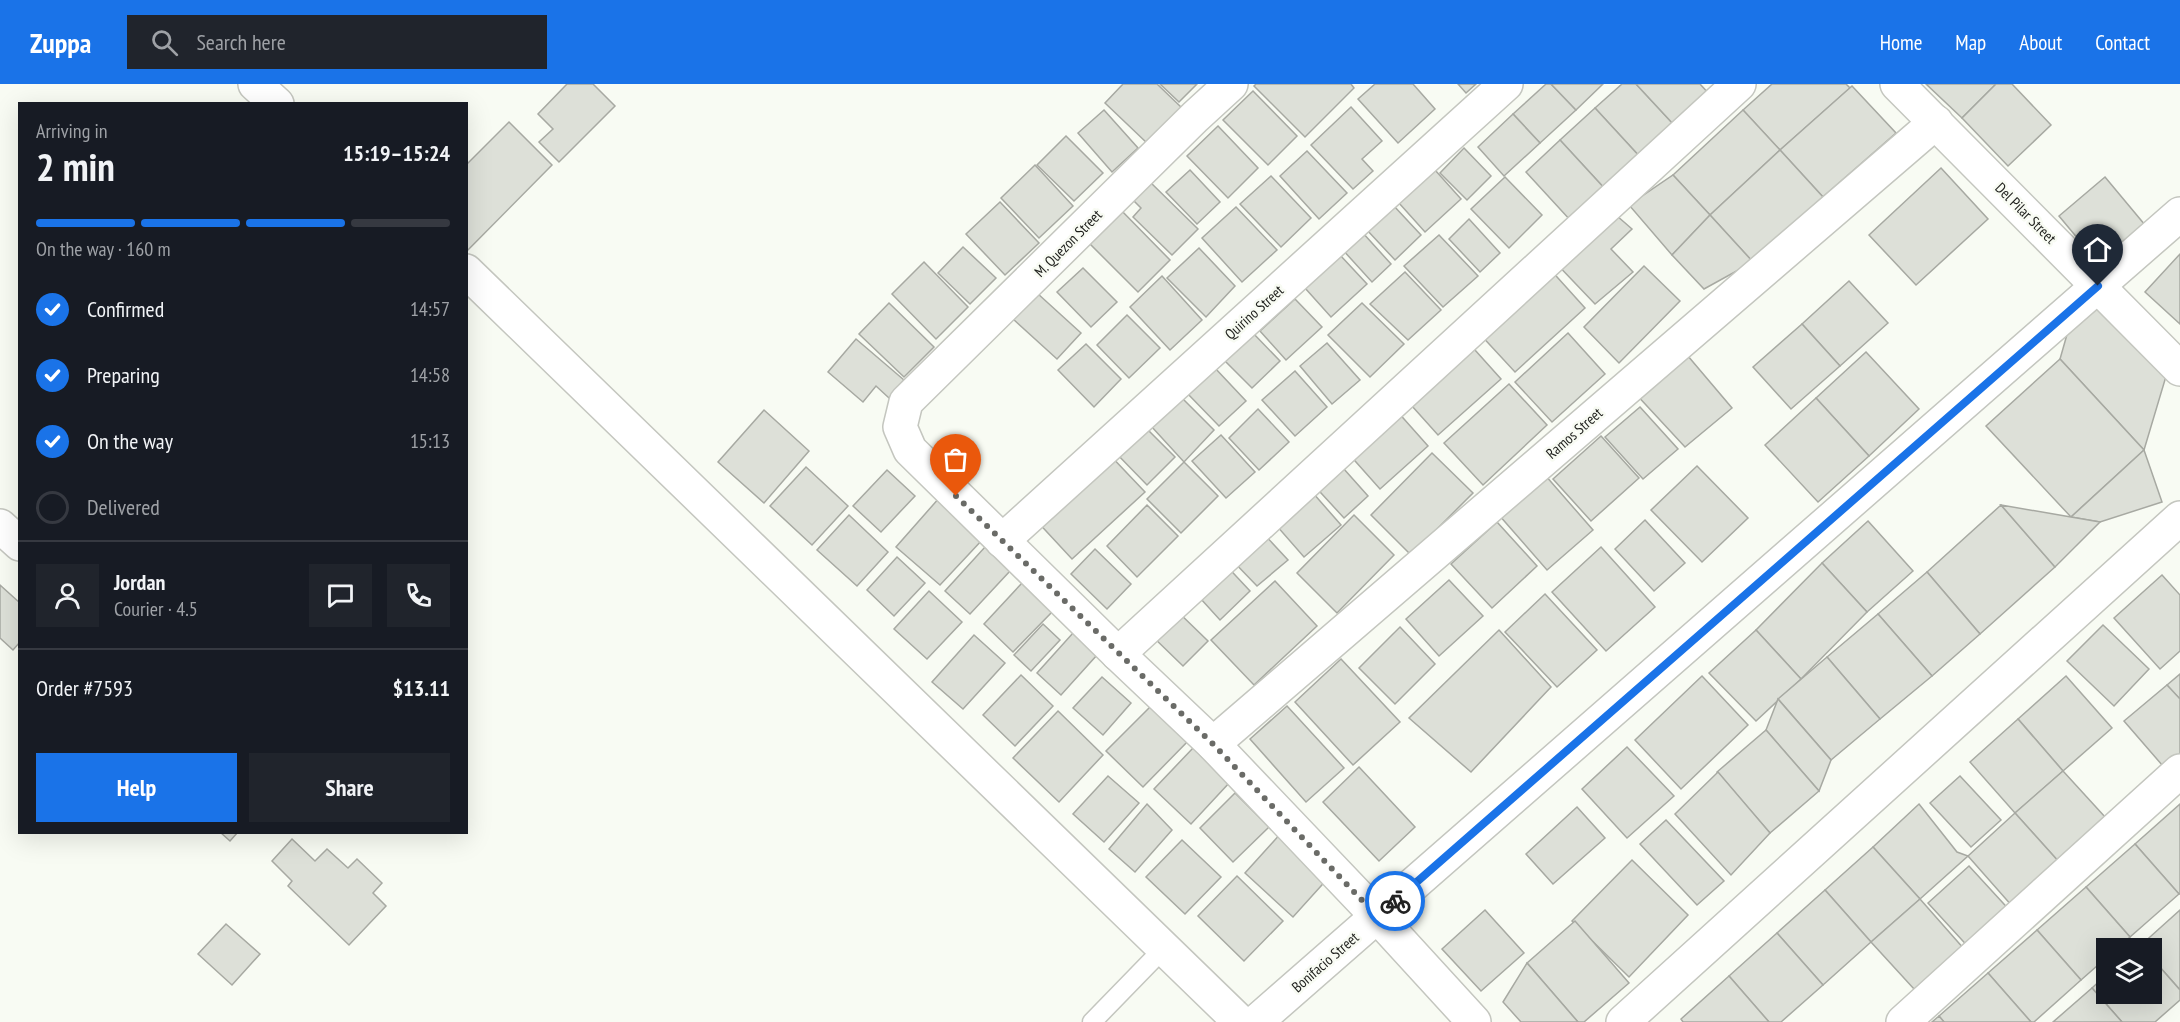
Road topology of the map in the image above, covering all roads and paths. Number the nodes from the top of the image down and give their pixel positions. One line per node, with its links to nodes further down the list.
1 (255, 84): 6 (street)
2 (1231, 84): 14 (street, M. Quezon Street)
3 (1506, 84): 14 (street, Quirino Street)
4 (1739, 84): 16 (street)
5 (1897, 84): 7 (street, Del Pilar Street)
6 (275, 102)
7 (1936, 122): 10 (street, Del Pilar Street); 17 (street, Ramos Street)
8 (2180, 214): 10 (street, Bonifacio Street)
9 (468, 273): 20 (street)
10 (2098, 286): 11 (street, Del Pilar Street); 19 (street, Bonifacio Street)
11 (2180, 369)
12 (2180, 518): 25 (street)
13 (0, 526): 15 (street)
14 (1002, 541): 16 (street)
15 (18, 542)
16 (1118, 654): 17 (street)
17 (1213, 744): 19 (street)
18 (2180, 771): 26 (street)
19 (1377, 916): 23 (street, Bonifacio Street); 24 (street)
20 (1164, 948): 21 (lane); 22 (street)
21 (1092, 1022)
22 (1240, 1022)
23 (1256, 1022)
24 (1474, 1022)
25 (1623, 1022)
26 (1903, 1022)

